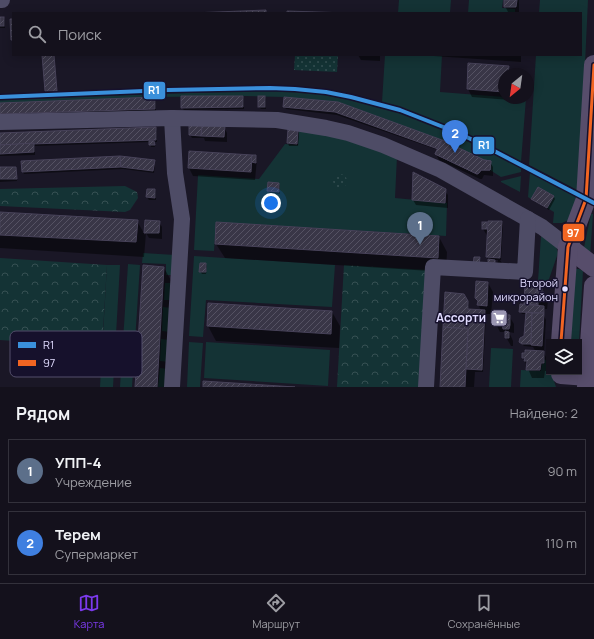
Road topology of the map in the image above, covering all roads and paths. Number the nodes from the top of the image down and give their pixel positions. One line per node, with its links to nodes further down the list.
1 (594, 65): 5 (main road)
2 (172, 118): 3 (street); 4 (street); 12 (street)
3 (0, 122)
4 (535, 223): 5 (street); 6 (street); 13 (street)
5 (576, 224): 6 (main road)
6 (568, 247): 7 (main road); 9 (main road)
7 (594, 267)
8 (594, 286): 11 (main road)
9 (561, 339)
10 (563, 378): 11 (main road)
11 (587, 382)
12 (172, 387)
13 (426, 387)

